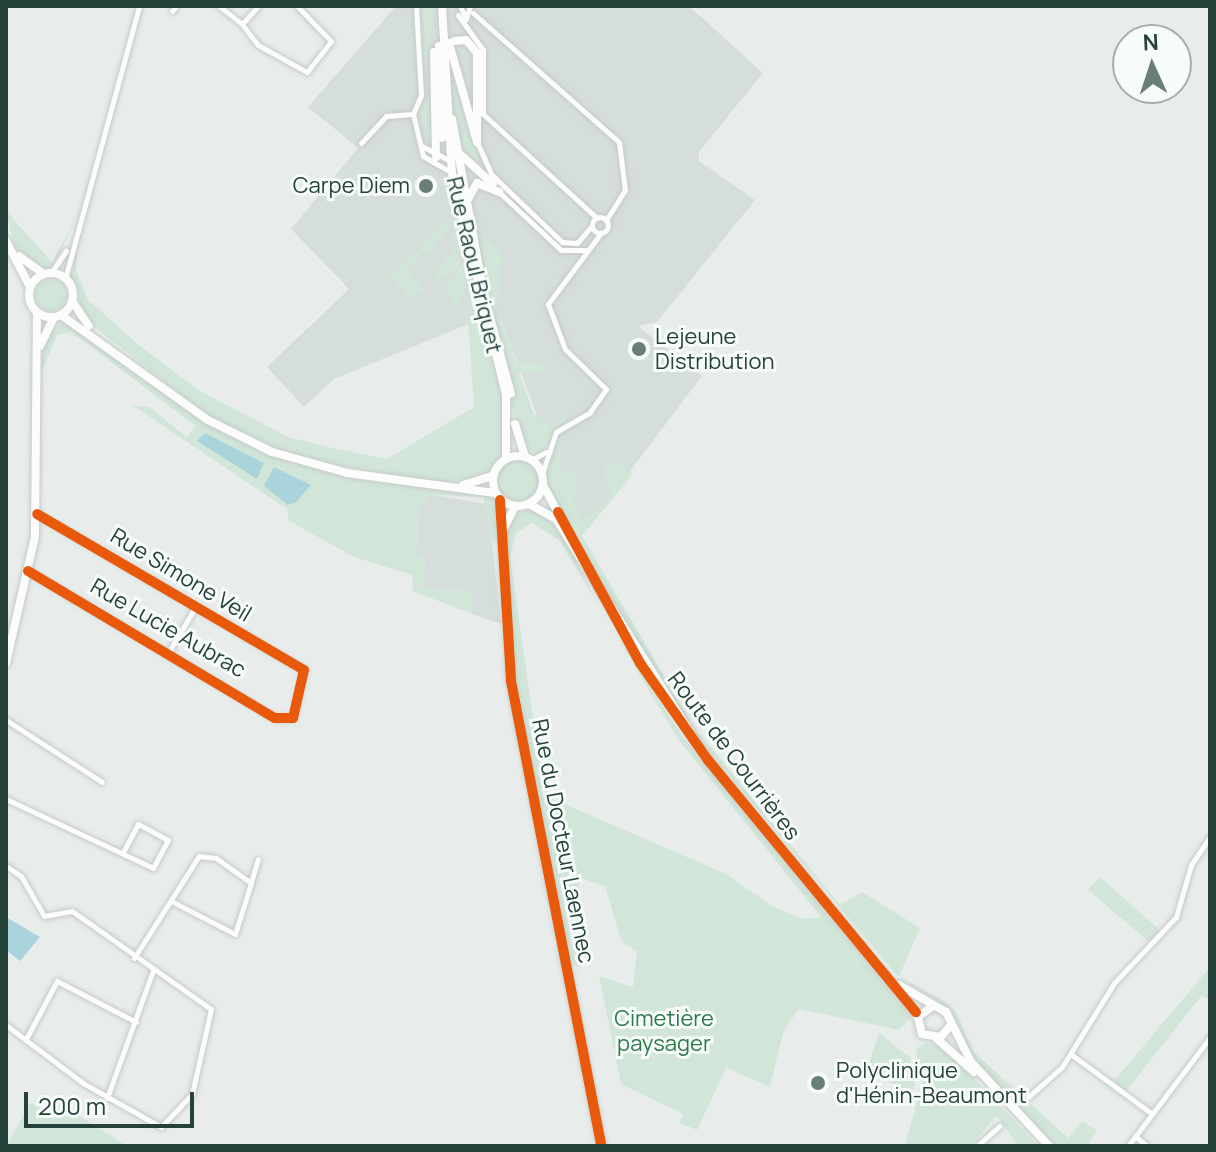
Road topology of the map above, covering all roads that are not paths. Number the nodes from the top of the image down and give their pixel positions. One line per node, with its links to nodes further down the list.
1 (139, 6): 25 (street)
2 (219, 6): 10 (street)
3 (258, 6): 10 (street)
4 (297, 6): 10 (street)
5 (416, 6): 13 (street)
6 (442, 6): 14 (street); 15 (street); 17 (street, Rue Raoul Briquet)
7 (460, 6): 9 (street)
8 (471, 9): 9 (street); 21 (street)
9 (458, 15): 20 (street)
10 (242, 24)
11 (454, 41): 15 (street)
12 (434, 52): 17 (street)
13 (413, 114): 16 (street); 17 (street)
14 (442, 138)
15 (477, 142): 22 (street)
16 (361, 143)
17 (447, 160): 18 (street); 19 (street, Rue Raoul Briquet); 38 (street, Rue Raoul Briquet)
18 (499, 192): 19 (street); 27 (street)
19 (466, 211): 37 (street, Rue Raoul Briquet)
20 (597, 218): 21 (street); 22 (street)
21 (606, 220): 23 (street)
22 (592, 226): 23 (street)
23 (601, 233): 27 (street)
24 (6, 241): 26 (street)
25 (69, 247): 28 (street); 29 (street)
26 (13, 250): 28 (street); 30 (street)
27 (586, 250): 36 (street)
28 (47, 274): 29 (street); 30 (street)
29 (65, 279): 31 (street)
30 (30, 287): 32 (street)
31 (72, 301): 33 (street); 34 (street)
32 (37, 313): 33 (street); 35 (street)
33 (57, 316): 34 (street); 35 (street)
34 (94, 333): 42 (street)
35 (38, 350): 46 (street)
36 (547, 451): 37 (street); 39 (street)
37 (528, 458): 38 (street); 39 (street)
38 (506, 459): 40 (street)
39 (542, 474): 41 (street)
40 (493, 476): 42 (street); 43 (street)
41 (543, 484): 44 (street); 47 (street, Route de Courrières)
42 (455, 487): 43 (street)
43 (497, 496): 45 (street); 48 (street, Rue du Docteur Laennec)
44 (529, 504): 45 (street); 47 (street, Route de Courrières)
45 (515, 507): 48 (street)
46 (37, 514): 49 (street); 50 (street, Rue Simone Veil)
47 (569, 536): 65 (street, Route de Courrières)
48 (498, 543): 80 (street, Rue du Docteur Laennec)
49 (28, 571): 51 (street, Rue Lucie Aubrac); 52 (street)
50 (196, 606): 51 (street); 54 (street, Rue Simone Veil)
51 (168, 653): 54 (street, Rue Lucie Aubrac)
52 (6, 663)
53 (6, 720): 55 (street)
54 (286, 723)
55 (102, 782)
56 (6, 799): 58 (street)
57 (1210, 837): 74 (street)
58 (123, 852): 58 (street)
59 (258, 859): 61 (street)
60 (6, 866): 63 (street)
61 (251, 883): 62 (street); 62 (street)
62 (173, 902): 63 (street)
63 (134, 958): 64 (street)
64 (153, 970): 68 (street); 76 (street)
65 (894, 982): 66 (street, Route de Courrières); 67 (street, Route de Courrières)
66 (933, 1006): 67 (street); 70 (street)
67 (918, 1017): 72 (street)
68 (136, 1022): 73 (street); 76 (street)
69 (6, 1025): 73 (street)
70 (950, 1026): 72 (street); 82 (street)
71 (1210, 1037): 77 (street)
72 (936, 1038): 82 (street)
73 (26, 1039): 76 (street)
74 (1072, 1055): 75 (street); 77 (street)
75 (1028, 1097)
76 (107, 1098)
77 (1151, 1113): 79 (street)
78 (999, 1126): 81 (street)
79 (1135, 1136): 83 (street); 84 (street)
80 (601, 1146)
81 (977, 1146)
82 (1046, 1146)
83 (1128, 1146)
84 (1147, 1146)

